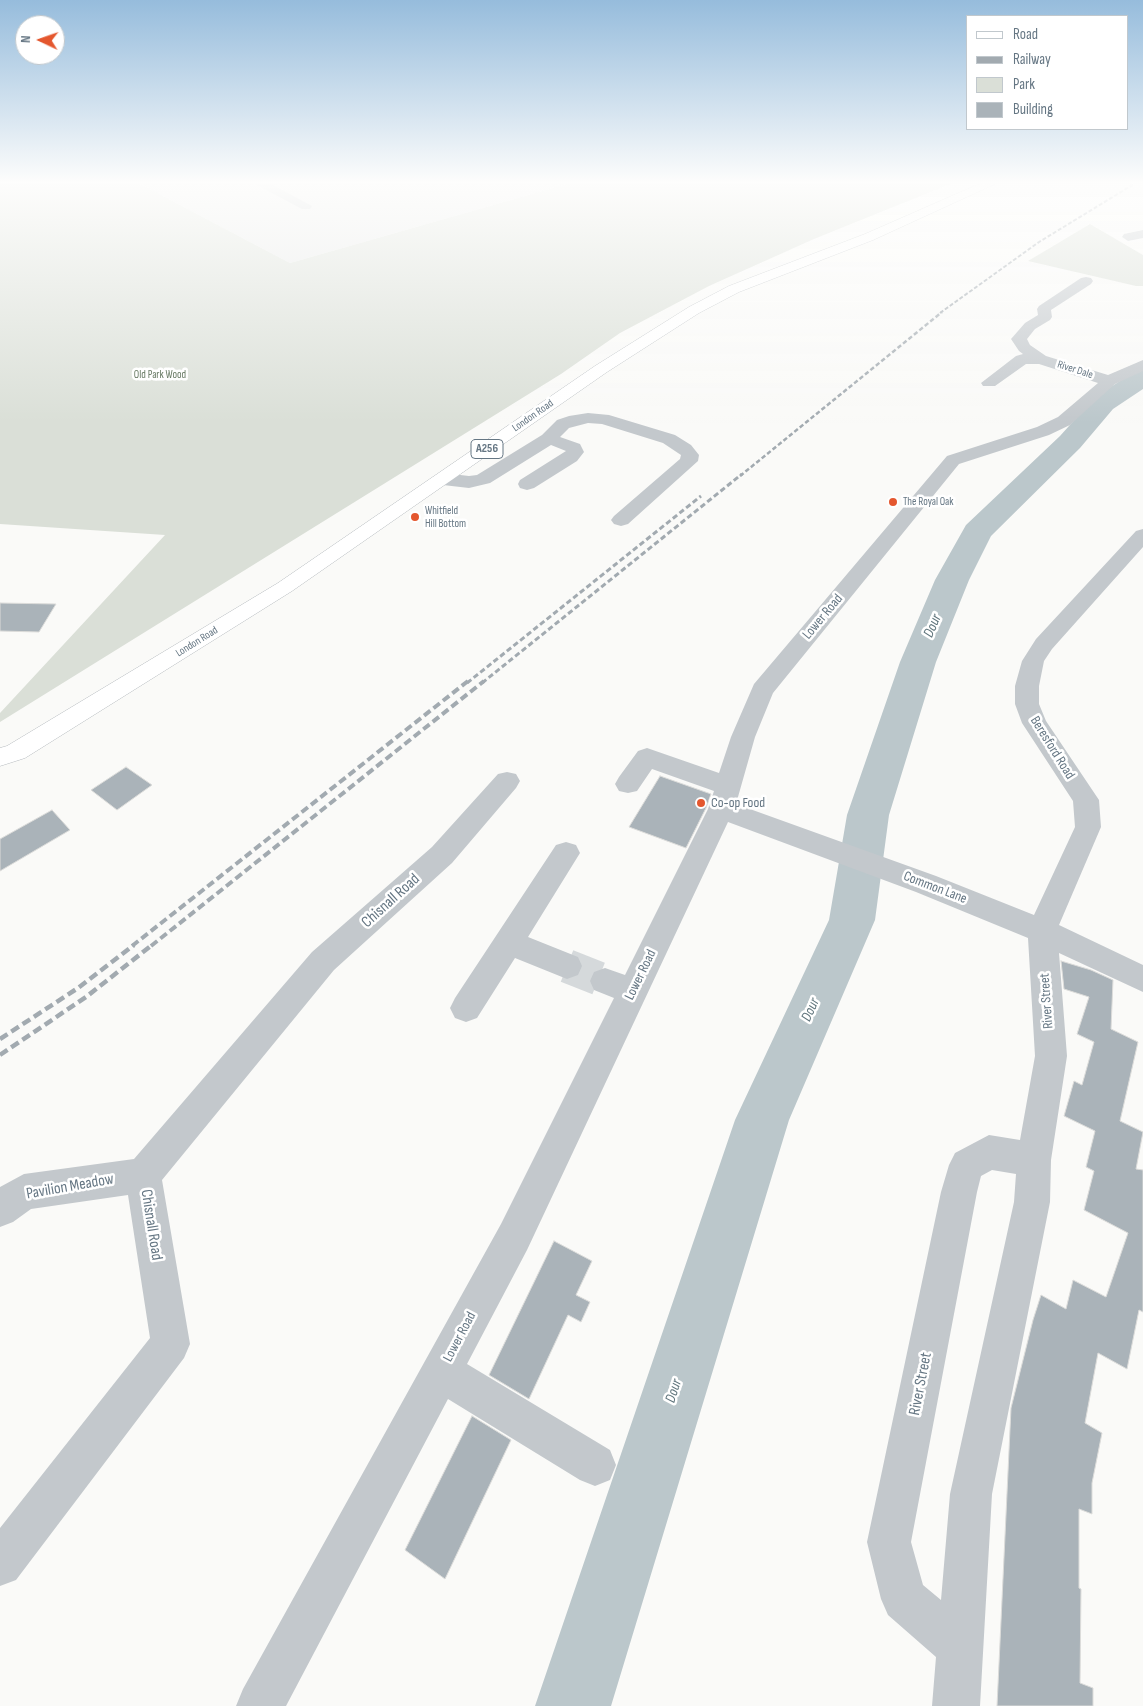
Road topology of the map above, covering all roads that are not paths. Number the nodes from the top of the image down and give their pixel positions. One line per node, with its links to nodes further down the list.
1 (800, 264): 8 (main road, London Road / A256)
2 (1086, 282): 3 (street, River Dale)
3 (1040, 359): 5 (street, River Dale); 6 (street, River Dale)
4 (1143, 365): 5 (street, Lower Road)
5 (1110, 381): 15 (street, Lower Road)
6 (989, 383)
7 (548, 439): 8 (street); 9 (street); 10 (street)
8 (443, 479): 12 (main road, London Road / A256)
9 (527, 484)
10 (621, 520)
11 (1143, 535): 17 (street, Beresford Road)
12 (0, 757)
13 (507, 782): 23 (street, Chisnall Road)
14 (628, 784): 15 (street, Common Lane)
15 (725, 797): 17 (street, Common Lane); 25 (street, Lower Road)
16 (566, 853): 18 (street)
17 (1042, 931): 20 (street, Common Lane); 22 (street, River Street)
18 (509, 942): 19 (street); 21 (street)
19 (567, 966)
20 (1143, 979)
21 (466, 1008)
22 (1034, 1160): 28 (street, River Street); 28 (street, River Street)
23 (143, 1175): 24 (street, Pavilion Meadow); 27 (street, Chisnall Road)
24 (0, 1210)
25 (442, 1371): 26 (street); 29 (street, Lower Road)
26 (595, 1466)
27 (0, 1564)
28 (960, 1647): 30 (street, River Street)
29 (260, 1706)
30 (956, 1706)

